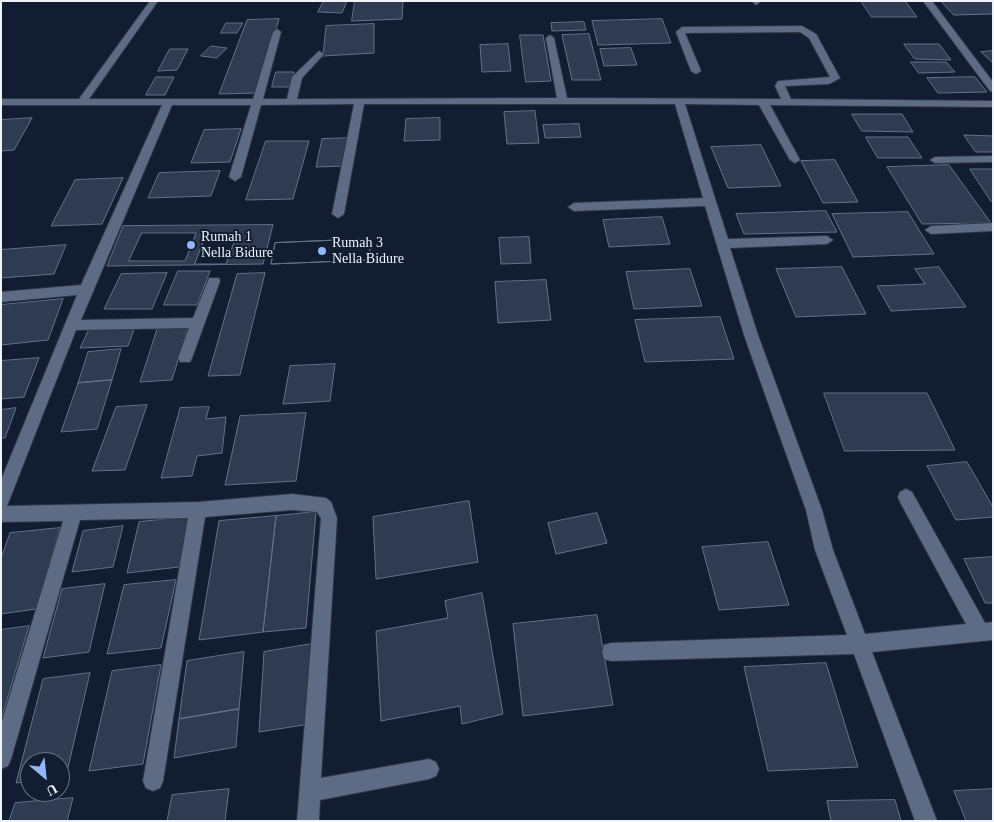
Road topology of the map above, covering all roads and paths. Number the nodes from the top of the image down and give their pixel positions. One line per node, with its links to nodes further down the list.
1 (154, 1): 14 (street)
2 (927, 1): 7 (street)
3 (277, 32): 8 (street)
4 (550, 38): 11 (street)
5 (318, 54): 9 (street)
6 (696, 71): 16 (street)
7 (993, 89)
8 (257, 101): 9 (street); 17 (street); 22 (street)
9 (291, 101): 10 (street)
10 (360, 101): 11 (street); 25 (street)
11 (564, 101): 12 (street)
12 (679, 101): 15 (street); 23 (street)
13 (1, 102): 14 (street)
14 (82, 102): 17 (street)
15 (763, 102): 16 (street); 20 (street)
16 (787, 102): 18 (street)
17 (168, 103): 31 (street)
18 (993, 104)
19 (993, 159): 21 (street)
20 (795, 160)
21 (935, 160)
22 (235, 177)
23 (709, 202): 24 (street); 29 (street)
24 (574, 207)
25 (338, 214)
26 (993, 227): 27 (street)
27 (931, 230)
28 (827, 240): 29 (street)
29 (722, 244): 42 (street)
30 (214, 281): 33 (street)
31 (86, 289): 32 (street); 34 (street)
32 (1, 297)
33 (197, 323): 34 (street); 35 (street)
34 (72, 324): 37 (street)
35 (185, 358)
36 (906, 496): 41 (street)
37 (1, 501)
38 (198, 510): 39 (street); 46 (street); 47 (street)
39 (74, 512): 40 (street); 44 (street)
40 (1, 514)
41 (986, 632): 42 (street)
42 (860, 644): 43 (street); 49 (street)
43 (611, 652)
44 (1, 759)
45 (429, 769): 47 (street)
46 (153, 781)
47 (310, 791): 48 (street)
48 (308, 821)
49 (926, 821)

